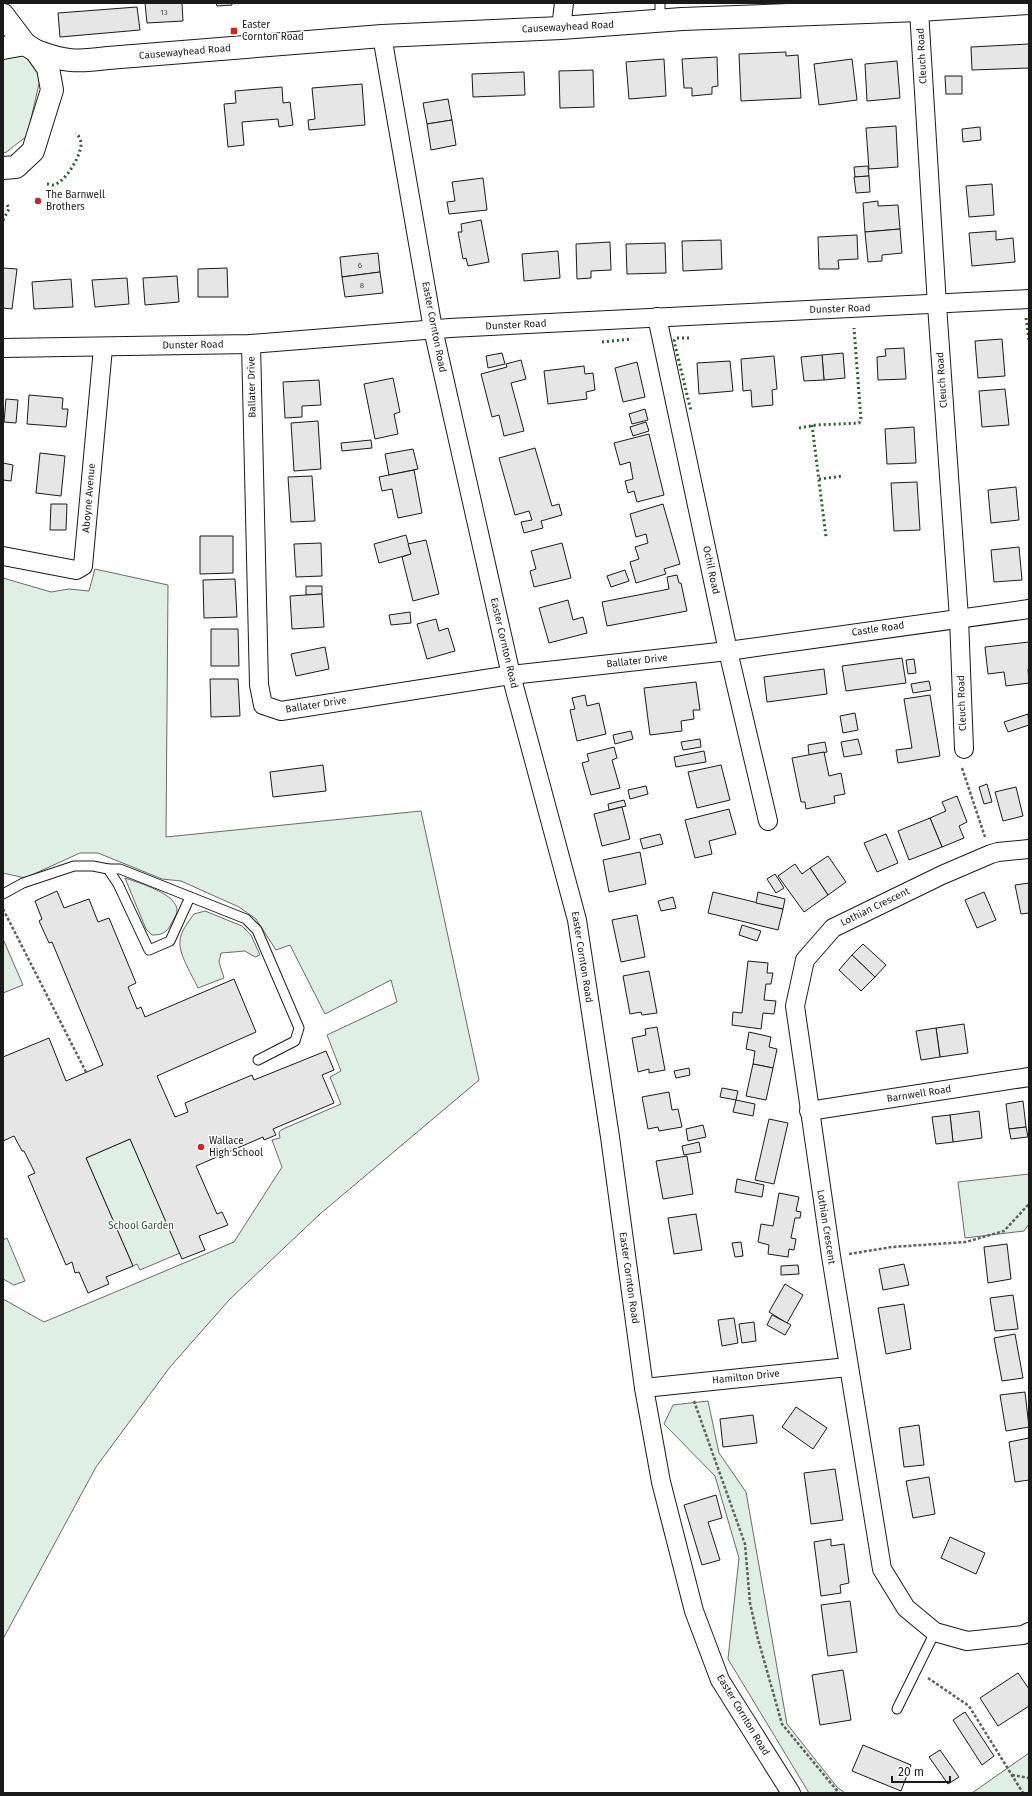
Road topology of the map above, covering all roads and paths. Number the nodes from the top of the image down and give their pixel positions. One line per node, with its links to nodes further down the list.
1 (564, 3): 7 (street)
2 (1029, 3): 3 (main road, Causewayhead Road)
3 (919, 7): 4 (main road, Causewayhead Road); 15 (street, Cleuch Road)
4 (825, 9): 5 (main road, Causewayhead Road)
5 (660, 12): 7 (main road, Causewayhead Road)
6 (3, 15): 9 (main road)
7 (561, 28): 8 (main road, Causewayhead Road)
8 (382, 36): 11 (main road, Causewayhead Road); 17 (street, Easter Cornton Road)
9 (30, 47): 10 (main road); 11 (main road, Causewayhead Road); 12 (main road)
10 (3, 48)
11 (108, 58): 12 (main road, Causewayhead Road)
12 (52, 90): 13 (main road)
13 (7, 171)
14 (1029, 300): 15 (street, Dunster Road)
15 (937, 305): 16 (street, Dunster Road); 23 (street, Cleuch Road)
16 (657, 317): 17 (street, Dunster Road); 24 (street, Ochil Road)
17 (433, 329): 18 (street, Dunster Road); 25 (street, Easter Cornton Road)
18 (251, 344): 20 (street, Dunster Road); 25 (street, Ballater Drive)
19 (3, 348): 20 (street, Dunster Road)
20 (103, 348): 21 (street, Aboyne Avenue)
21 (3, 556)
22 (1029, 609): 23 (street, Castle Road)
23 (959, 618): 24 (street, Castle Road); 26 (street, Cleuch Road)
24 (728, 651): 25 (street, Ballater Drive); 27 (street, Ochil Road)
25 (511, 675): 42 (street, Easter Cornton Road)
26 (964, 749): 29 (path)
27 (768, 821)
28 (1029, 848): 29 (street, Lothian Crescent)
29 (991, 854): 37 (street, Lothian Crescent)
30 (108, 869): 31 (lane); 32 (lane); 32 (lane)
31 (3, 894)
32 (190, 897): 34 (lane)
33 (3, 909): 35 (path)
34 (258, 1060)
35 (86, 1072)
36 (1029, 1077): 37 (street, Barnwell Road)
37 (809, 1111): 39 (street, Lothian Crescent)
38 (1029, 1204): 39 (path)
39 (831, 1256): 40 (street, Lothian Crescent)
40 (848, 1367): 41 (street, Hamilton Drive); 43 (street, Lothian Crescent)
41 (688, 1383): 42 (street, Hamilton Drive); 50 (path)
42 (644, 1388): 49 (street, Easter Cornton Road)
43 (935, 1632): 44 (street, Lothian Crescent); 45 (lane)
44 (1029, 1632)
45 (916, 1670): 46 (lane); 47 (path)
46 (896, 1709)
47 (1011, 1775): 48 (path); 51 (path)
48 (1029, 1778)
49 (791, 1793)
50 (839, 1793)
51 (1023, 1793)

